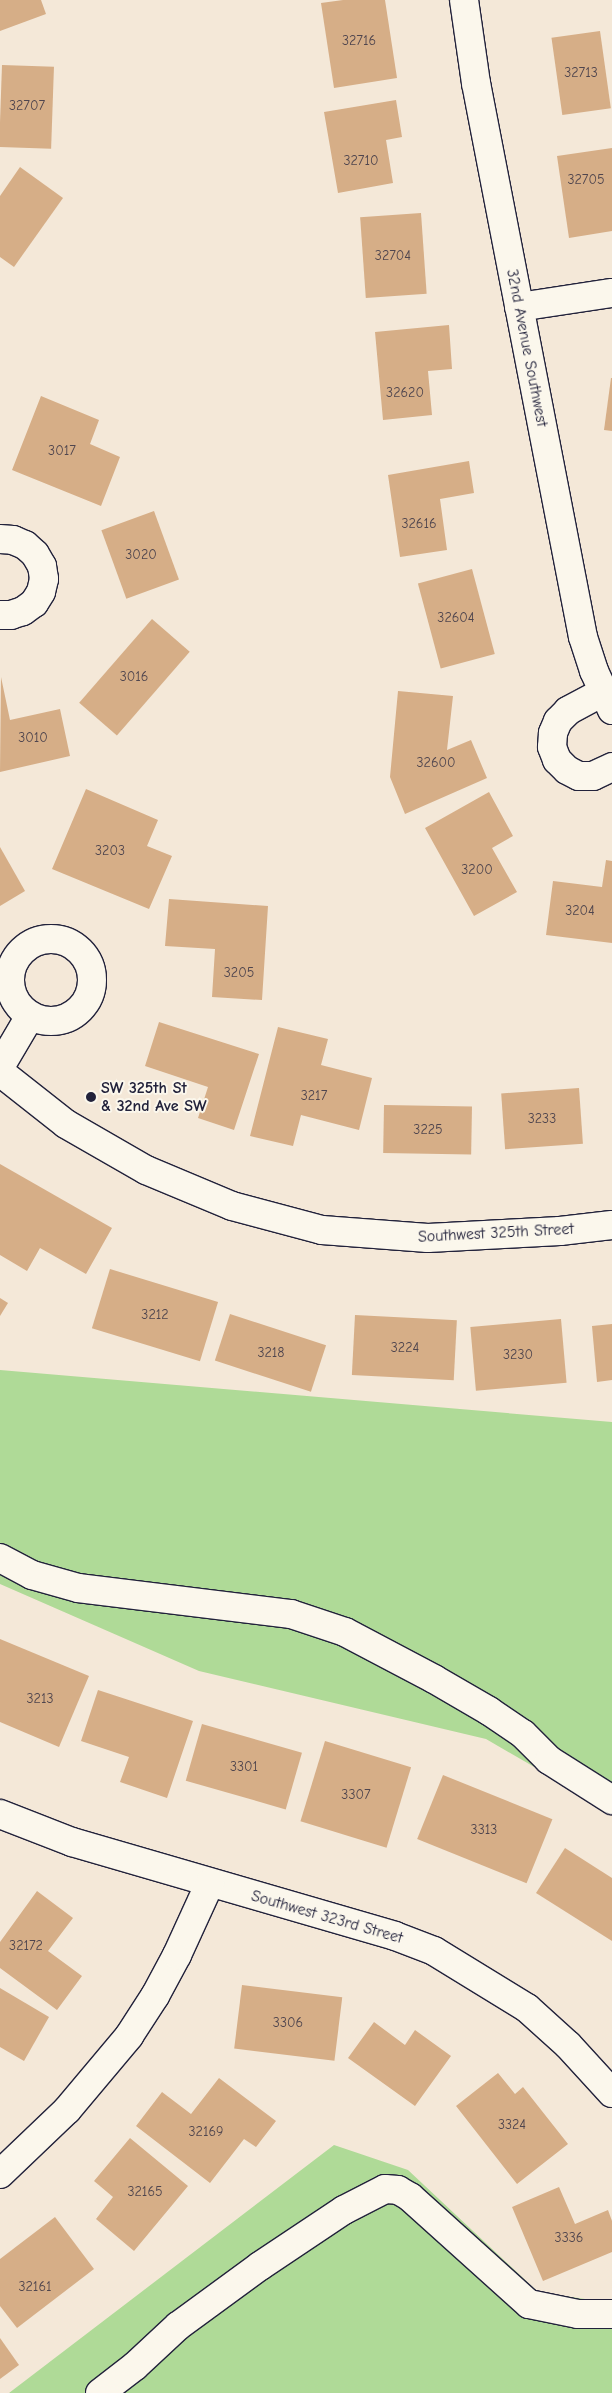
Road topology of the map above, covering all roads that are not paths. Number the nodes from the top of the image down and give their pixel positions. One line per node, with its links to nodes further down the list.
1 (464, 0): 3 (street, 32nd Avenue Southwest)
2 (612, 294): 3 (street)
3 (519, 307): 6 (street, 32nd Avenue Southwest)
4 (0, 539): 5 (street)
5 (0, 615)
6 (607, 701): 7 (street, 32nd Avenue Southwest)
7 (612, 767)
8 (30, 1016): 9 (street)
9 (0, 1068)
10 (0, 1072): 11 (street, Southwest 325th Street)
11 (612, 1225)
12 (0, 1558): 13 (street)
13 (612, 1800)
14 (0, 1814): 15 (street, Southwest 323rd Street)
15 (210, 1883): 16 (street, Southwest 323rd Street); 17 (street)
16 (612, 2094)
17 (0, 2174)
18 (612, 2314): 19 (street)
19 (100, 2393)

